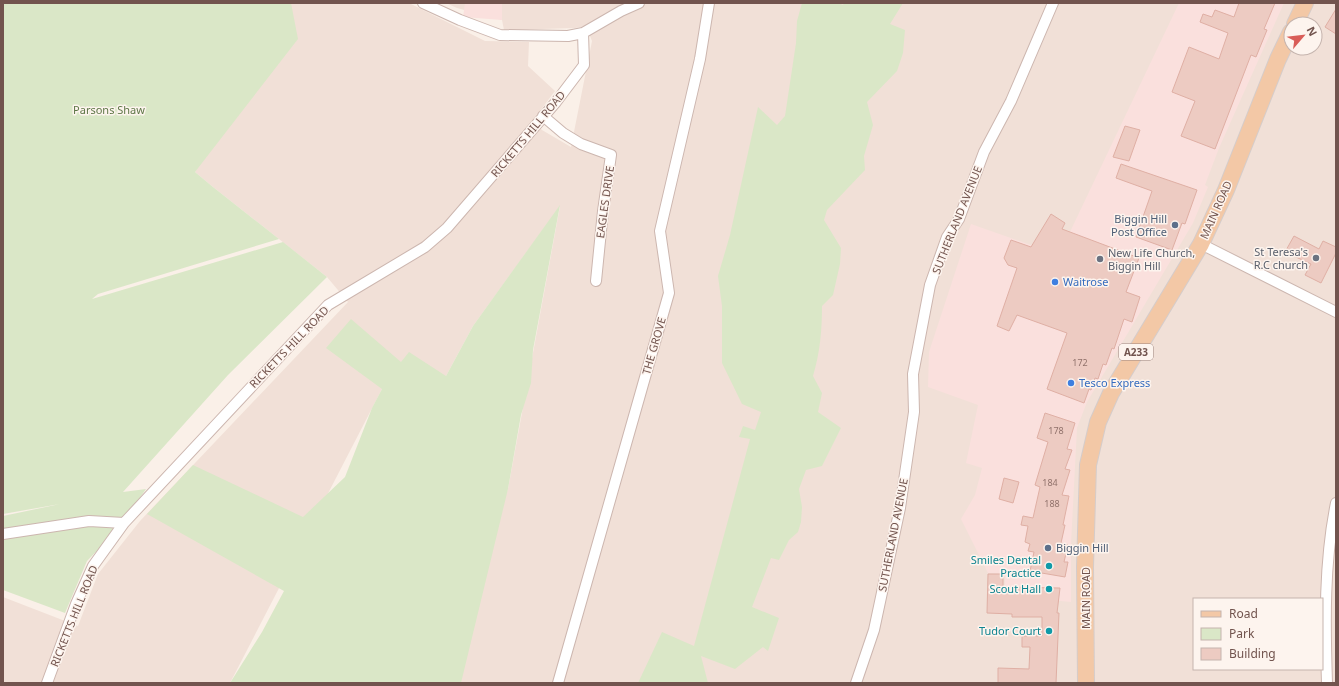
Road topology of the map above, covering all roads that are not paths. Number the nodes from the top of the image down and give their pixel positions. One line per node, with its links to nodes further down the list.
1 (424, 3): 8 (street)
2 (639, 3): 6 (street)
3 (709, 3): 18 (street, THE GROVE)
4 (1053, 3): 19 (street, SUTHERLAND AVENUE)
5 (1306, 3): 7 (main road)
6 (620, 7): 8 (street)
7 (1299, 16)
8 (583, 33): 10 (street, RICKETTS HILL ROAD)
9 (1283, 49): 11 (main road, MAIN ROAD / A233)
10 (543, 116): 12 (street, EAGLES DRIVE); 15 (street, RICKETTS HILL ROAD)
11 (1201, 244): 13 (street); 20 (main road, MAIN ROAD / A233)
12 (596, 280)
13 (1336, 312)
14 (1336, 503): 21 (street)
15 (124, 523): 16 (street); 17 (street, RICKETTS HILL ROAD)
16 (3, 534)
17 (47, 683)
18 (558, 683)
19 (856, 683)
20 (1086, 683)
21 (1327, 683)

